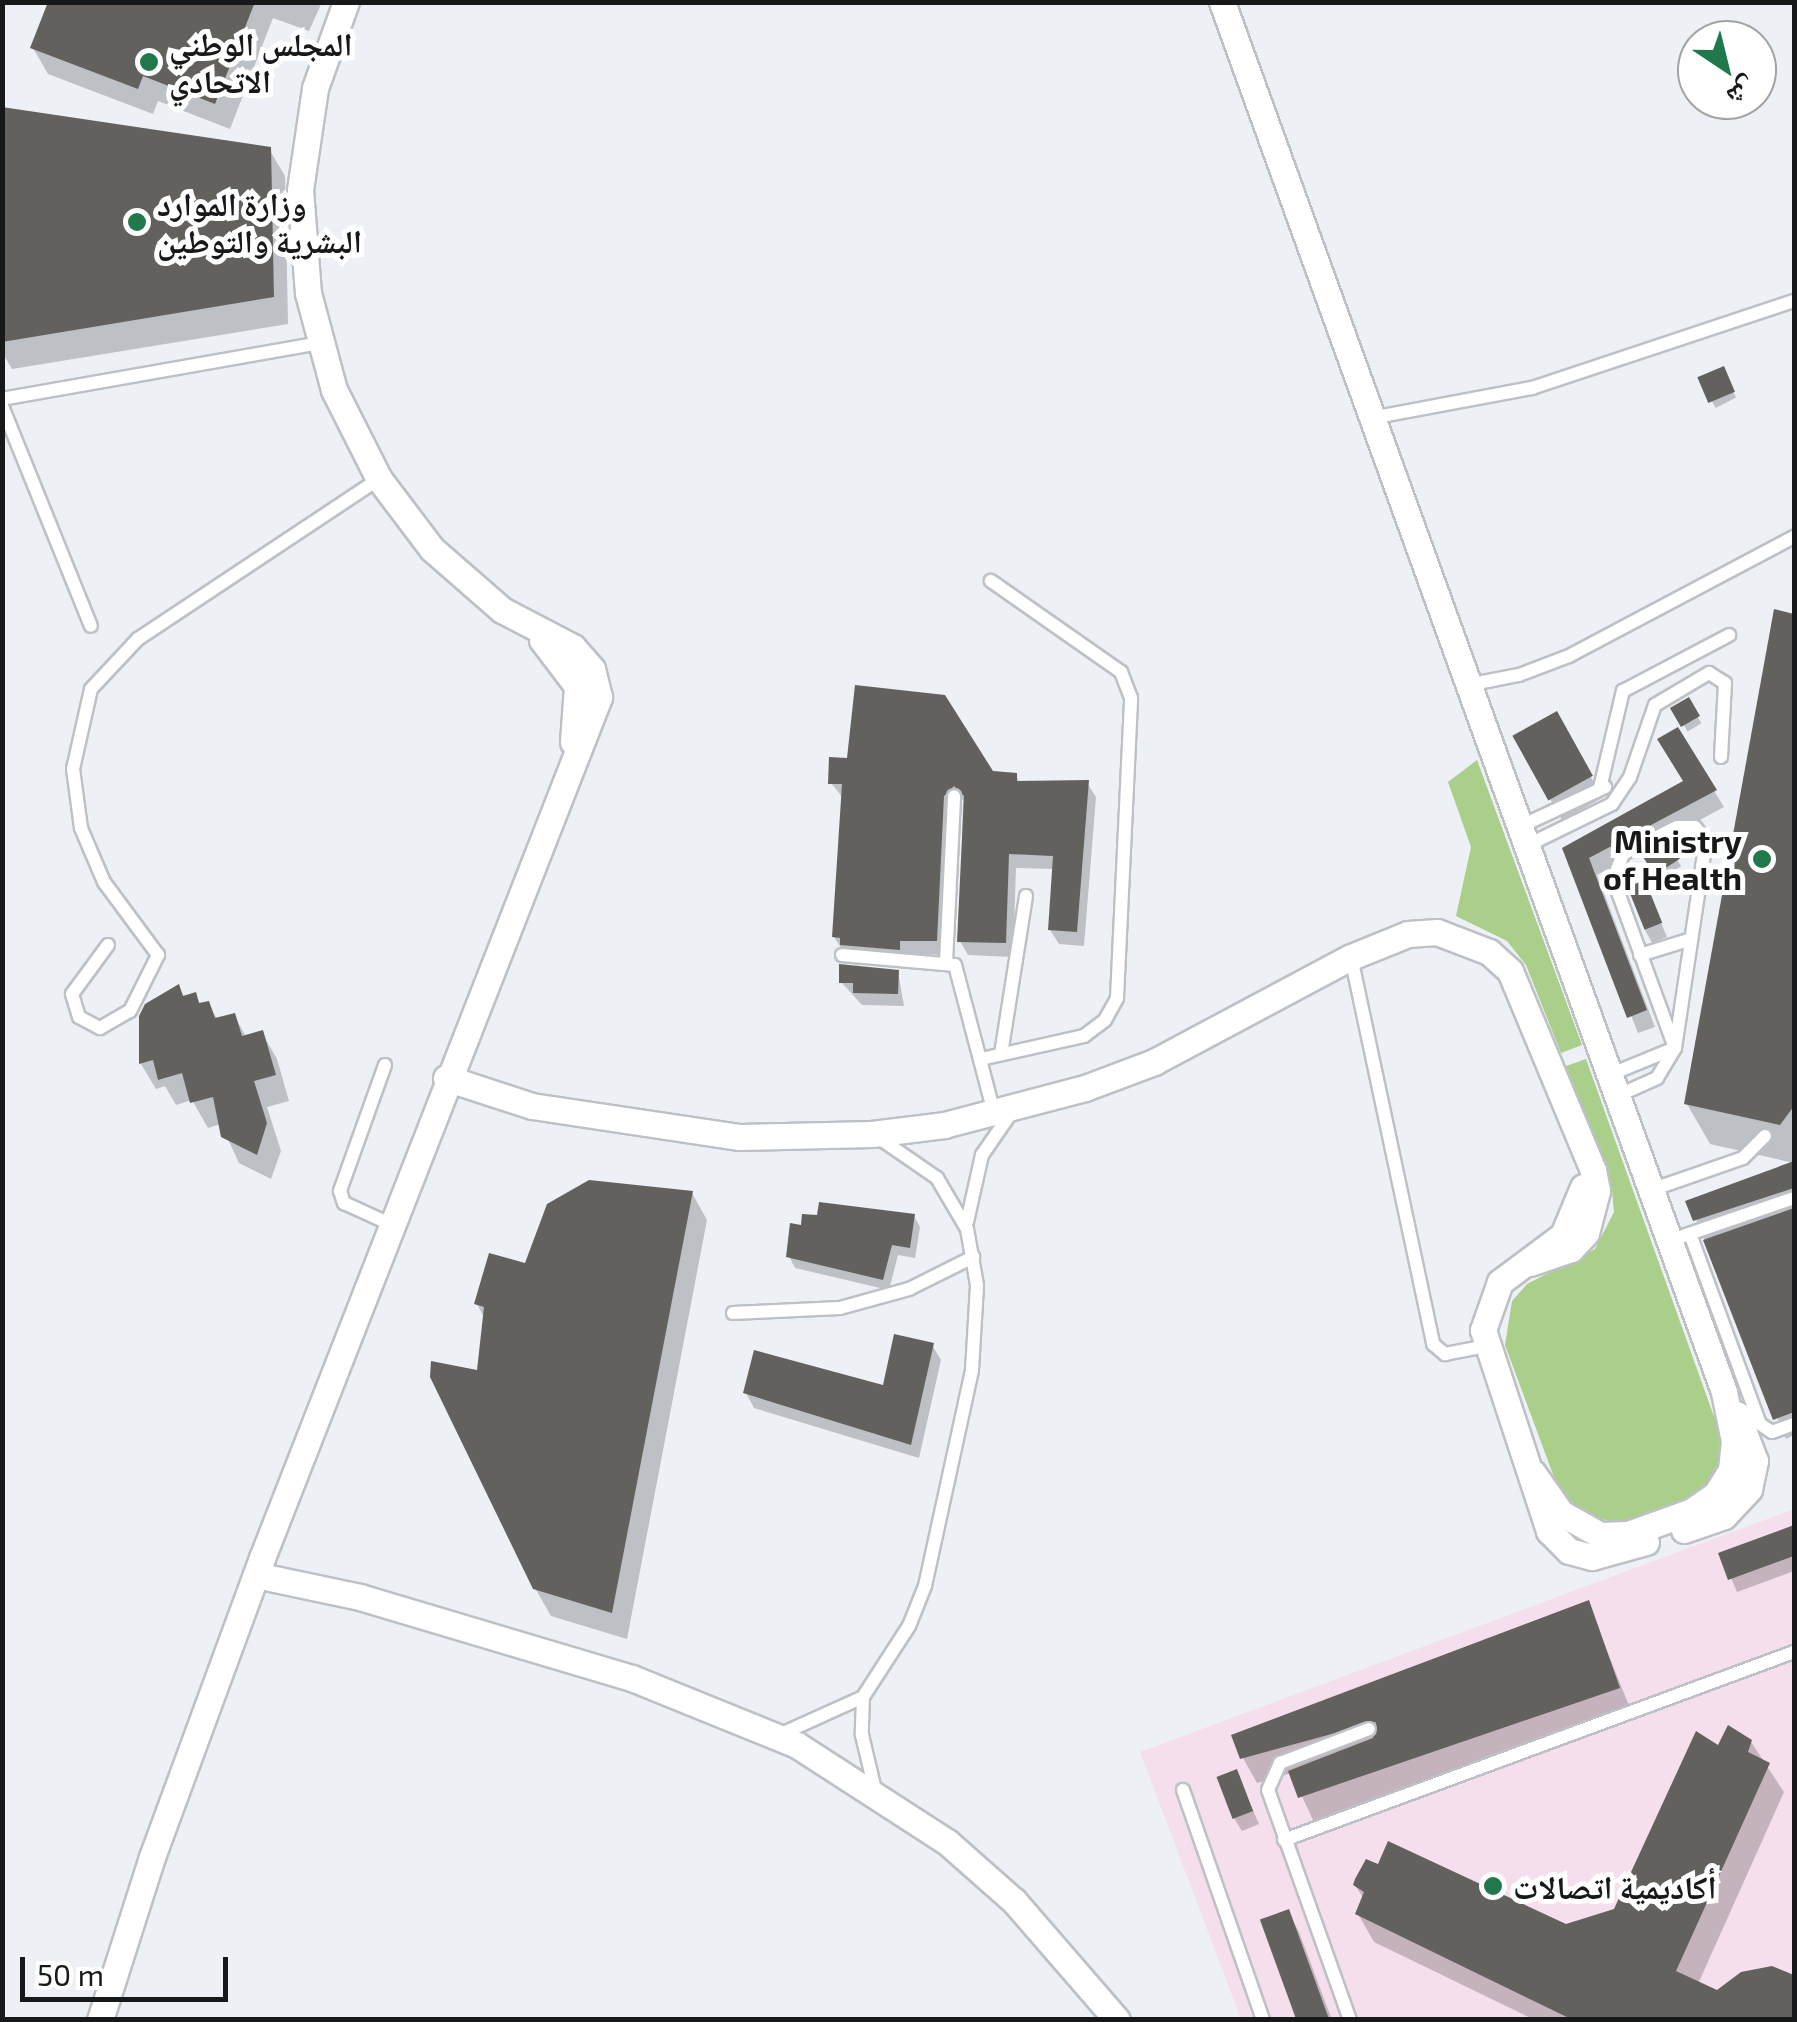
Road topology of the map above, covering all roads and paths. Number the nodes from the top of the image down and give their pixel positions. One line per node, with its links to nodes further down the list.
1 (346, 2): 4 (street)
2 (1222, 2): 7 (street)
3 (1794, 301): 7 (lane)
4 (319, 343): 5 (lane); 8 (street)
5 (2, 399)
6 (2, 406): 11 (lane)
7 (1371, 418): 13 (street)
8 (379, 479): 21 (lane); 30 (street)
9 (1794, 536): 13 (lane)
10 (991, 581): 27 (lane)
11 (91, 626)
12 (1729, 635): 15 (lane)
13 (1466, 685): 18 (street)
14 (1721, 757): 16 (lane)
15 (1600, 788): 16 (lane); 18 (lane)
16 (1615, 793): 18 (lane)
17 (954, 796): 25 (lane)
18 (1523, 836): 31 (street)
19 (1026, 896): 27 (lane)
20 (1692, 939): 23 (lane); 23 (lane); 26 (lane)
21 (108, 944)
22 (842, 955): 25 (lane)
23 (1640, 956): 26 (lane)
24 (1351, 957): 32 (street); 42 (lane); 42 (street)
25 (946, 962): 28 (lane)
26 (1675, 1048): 31 (lane); 31 (lane)
27 (1001, 1054): 28 (lane)
28 (981, 1059): 32 (lane)
29 (385, 1065): 37 (lane)
30 (449, 1070): 33 (street); 37 (street)
31 (1613, 1086): 35 (street)
32 (1004, 1111): 33 (street); 38 (lane)
33 (872, 1134): 38 (lane)
34 (1766, 1136): 35 (lane)
35 (1651, 1190): 39 (street)
36 (1794, 1198): 39 (lane)
37 (390, 1224): 45 (street)
38 (967, 1229): 40 (lane)
39 (1680, 1238): 43 (street)
40 (973, 1257): 41 (lane); 47 (lane)
41 (732, 1313)
42 (1486, 1346): 43 (street)
43 (1728, 1379): 44 (lane)
44 (1794, 1424)
45 (259, 1567): 49 (street); 53 (street)
46 (1794, 1652): 52 (lane)
47 (863, 1697): 49 (lane); 50 (lane)
48 (1368, 1728): 52 (lane)
49 (777, 1736): 50 (street)
50 (875, 1790): 54 (street)
51 (1183, 1790): 55 (lane)
52 (1284, 1840): 56 (lane)
53 (100, 2020)
54 (1116, 2020)
55 (1263, 2020)
56 (1350, 2020)

